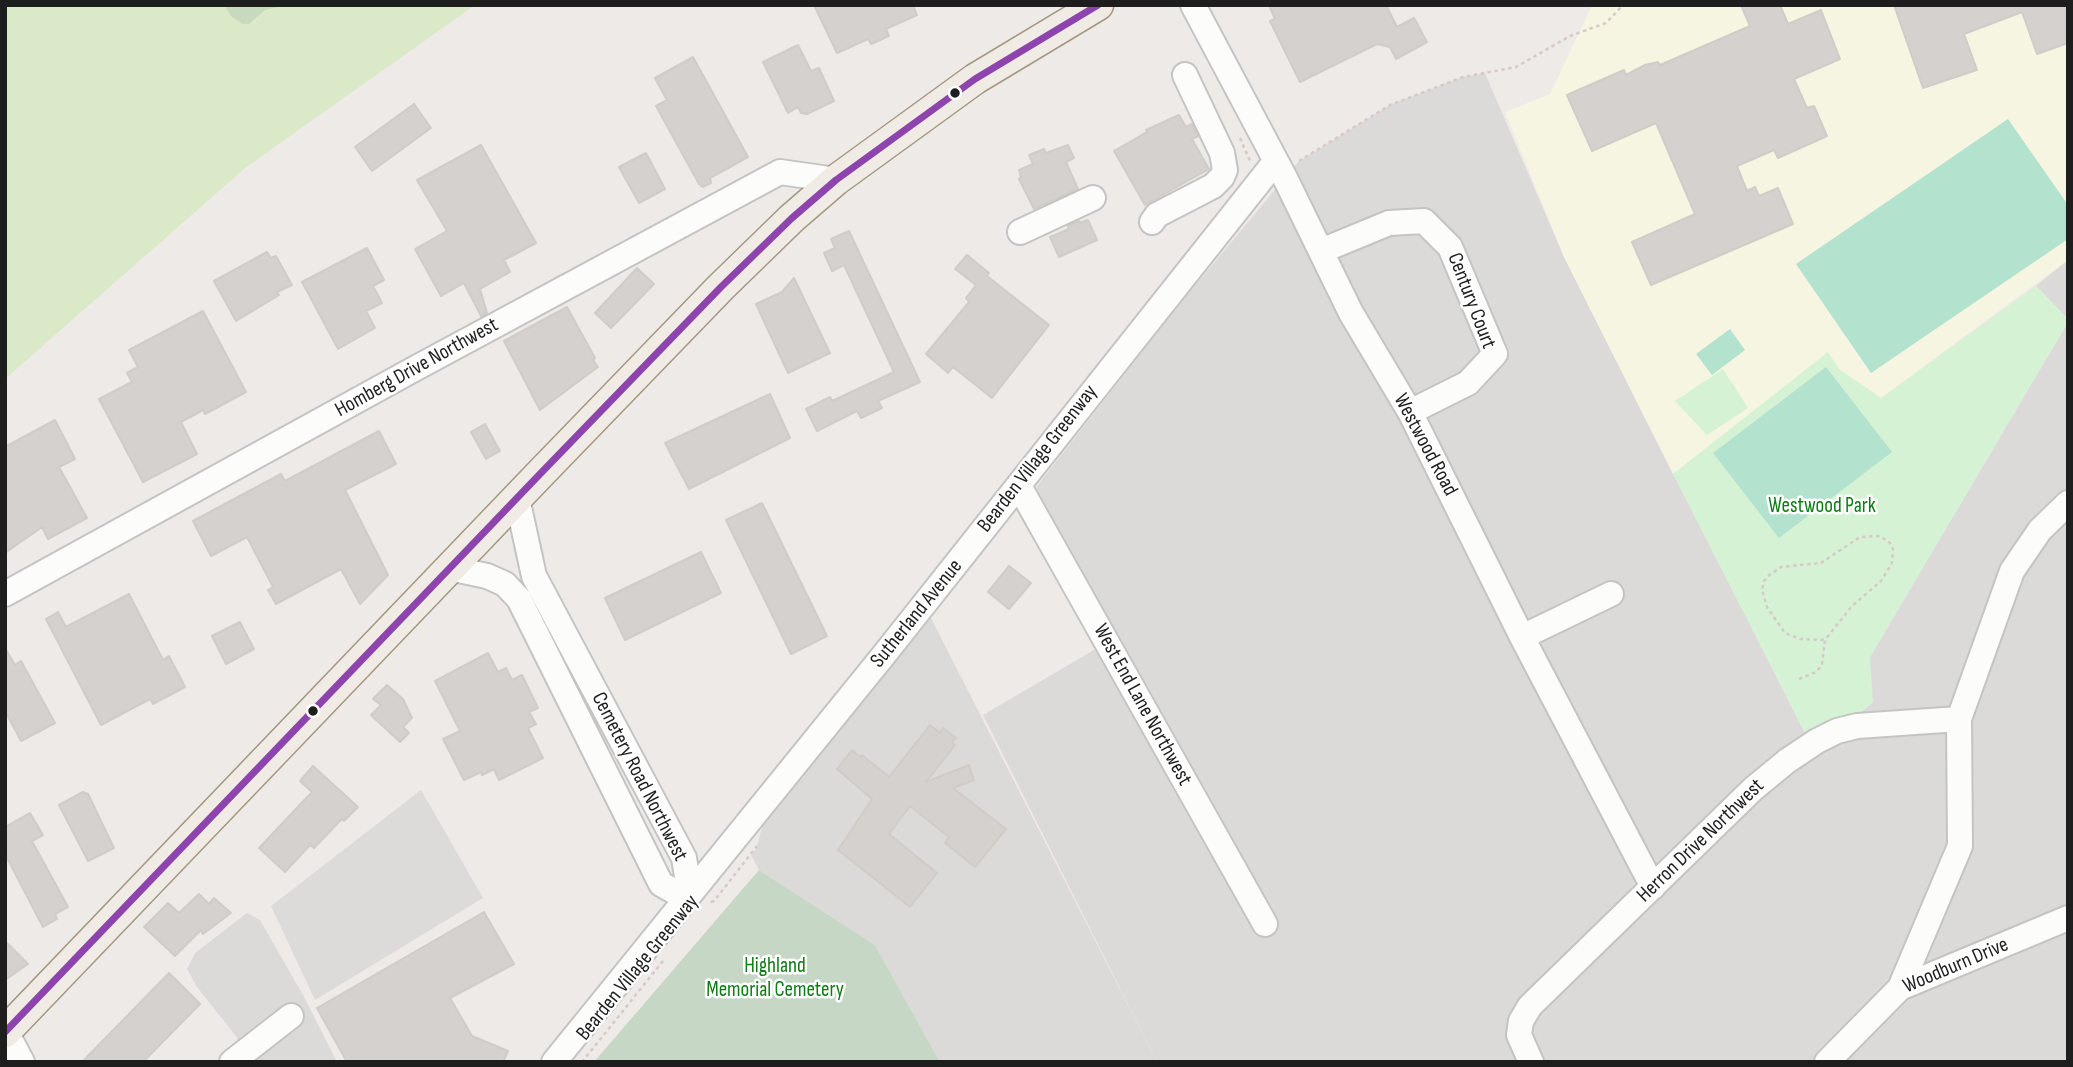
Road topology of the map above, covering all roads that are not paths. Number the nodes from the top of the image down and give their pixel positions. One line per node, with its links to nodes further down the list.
1 (1097, 5): 5 (main road)
2 (1193, 5): 4 (street, Westwood Road)
3 (1185, 75): 7 (street)
4 (1280, 170): 9 (street, Westwood Road); 11 (street, Sutherland Avenue)
5 (836, 180): 12 (main road); 16 (street, Homberg Drive Northwest)
6 (1093, 198): 8 (street)
7 (1152, 222)
8 (1020, 232)
9 (1321, 251): 10 (street, Westwood Road); 10 (street, Century Court)
10 (1409, 412): 17 (street, Westwood Road)
11 (1018, 486): 20 (street, Sutherland Avenue); 22 (street, West End Lane Northwest)
12 (517, 498): 14 (main road); 20 (street, Cemetery Road Northwest)
13 (2068, 503): 18 (street)
14 (449, 568): 20 (street, Cemetery Road Northwest); 25 (main road)
15 (1611, 593): 17 (street)
16 (5, 594)
17 (1522, 637): 19 (street, Westwood Road)
18 (1959, 719): 19 (street, Herron Drive Northwest); 23 (street)
19 (1653, 887): 29 (street, Herron Drive Northwest)
20 (695, 901): 28 (street, Sutherland Avenue)
21 (2066, 923): 23 (street, Woodburn Drive)
22 (1265, 924)
23 (1900, 988): 30 (street, Woodburn Drive)
24 (291, 1016): 27 (street)
25 (6, 1031): 26 (street)
26 (22, 1062)
27 (232, 1062)
28 (554, 1062)
29 (1531, 1062)
30 (1827, 1062)

